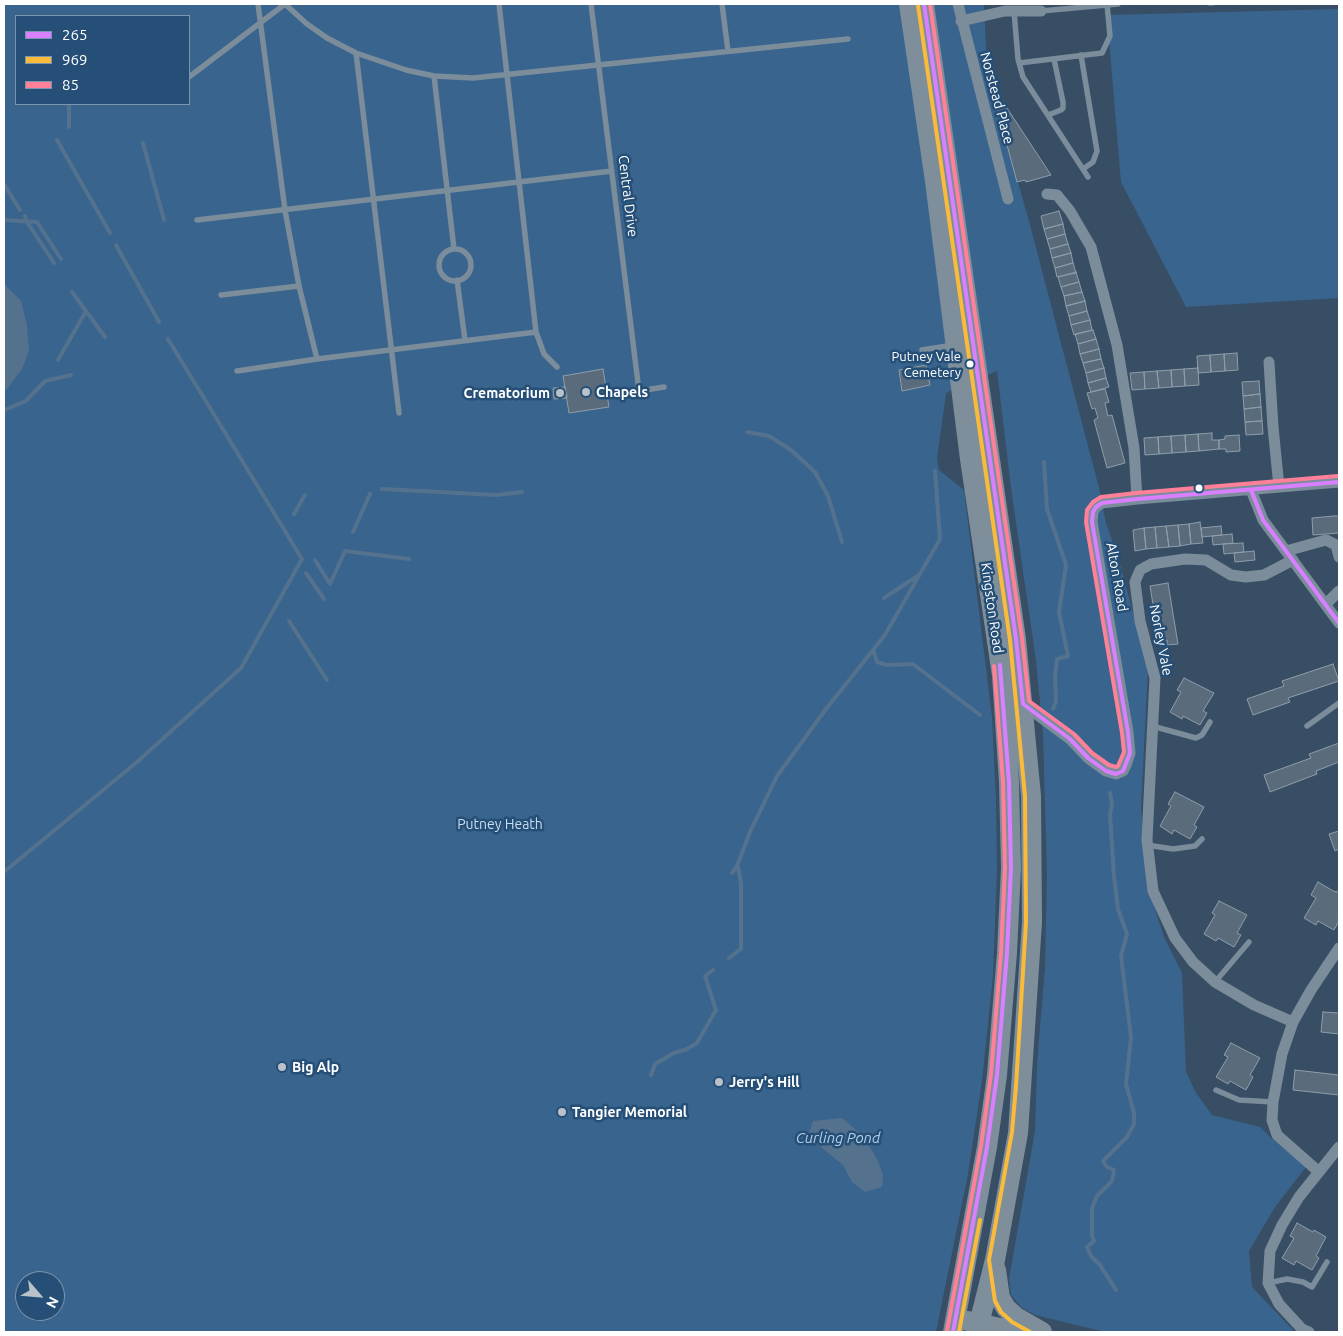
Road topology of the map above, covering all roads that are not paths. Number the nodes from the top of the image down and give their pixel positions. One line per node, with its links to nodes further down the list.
1 (258, 4): 15 (lane)
2 (285, 4): 15 (lane); 18 (lane)
3 (499, 4): 23 (lane)
4 (591, 4): 22 (lane, Central Drive)
5 (722, 4): 17 (lane)
6 (909, 4): 43 (highway, Kingston Road)
7 (924, 4): 62 (highway, Kingston Road)
8 (958, 4): 14 (street, Norstead Place)
9 (1107, 4): 10 (lane); 11 (lane); 19 (lane)
10 (1118, 4)
11 (1059, 6): 12 (lane)
12 (1038, 8): 13 (street)
13 (1014, 11): 14 (street); 21 (lane)
14 (961, 21): 34 (street, Norstead Place)
15 (261, 23): 24 (lane); 35 (lane)
16 (848, 39): 17 (lane)
17 (728, 51): 22 (lane)
18 (356, 53): 25 (lane); 33 (lane)
19 (1081, 55): 20 (lane); 27 (lane)
20 (1054, 59): 21 (lane); 26 (lane)
21 (1019, 63): 26 (lane)
22 (598, 65): 23 (lane); 28 (lane, Central Drive)
23 (507, 74): 25 (lane); 30 (lane)
24 (190, 76)
25 (434, 76): 31 (lane)
26 (1048, 115): 27 (lane)
27 (1083, 169): 29 (lane)
28 (612, 171): 30 (lane); 50 (lane, Central Drive)
29 (1088, 177)
30 (520, 181): 31 (lane); 41 (lane)
31 (447, 190): 33 (lane); 37 (lane)
32 (1047, 194): 55 (street)
33 (374, 199): 35 (lane); 44 (lane)
34 (1008, 199)
35 (285, 210): 36 (lane); 39 (lane)
36 (197, 220)
37 (454, 249): 38 (lane); 38 (lane)
38 (457, 280): 42 (lane)
39 (299, 286): 40 (lane); 46 (lane)
40 (221, 295)
41 (536, 332): 42 (lane); 48 (lane)
42 (465, 340): 44 (lane)
43 (955, 345): 45 (lane); 79 (highway, Kingston Road)
44 (391, 349): 46 (lane); 51 (lane)
45 (922, 350)
46 (317, 359): 49 (lane)
47 (1269, 362): 53 (street)
48 (557, 367)
49 (237, 371)
50 (664, 387)
51 (399, 413)
52 (1339, 482): 53 (street, Alton Road)
53 (1279, 487): 54 (street, Alton Road)
54 (1251, 490): 55 (street, Alton Road); 56 (street)
55 (1137, 499): 62 (street, Alton Road)
56 (1290, 555): 57 (street, Norley Vale); 59 (street); 64 (street, Norley Vale)
57 (1339, 557)
58 (1339, 591): 59 (street)
59 (1326, 604): 60 (street)
60 (1339, 623)
61 (1339, 703): 65 (lane)
62 (1023, 704): 76 (highway, Kingston Road)
63 (1210, 722): 64 (lane)
64 (1152, 726): 67 (street, Norley Vale)
65 (1307, 726)
66 (1202, 839): 67 (lane)
67 (1147, 845): 70 (street, Norley Vale)
68 (1249, 942): 70 (lane)
69 (1339, 948): 71 (street)
70 (1215, 982): 71 (street, Norley Vale)
71 (1293, 1022): 73 (street)
72 (1216, 1090): 73 (lane)
73 (1273, 1102): 75 (street)
74 (1339, 1147): 75 (street)
75 (1319, 1172): 78 (street)
76 (995, 1260): 80 (highway, Kingston Road); 82 (highway)
77 (1328, 1262): 78 (lane)
78 (1268, 1283): 83 (street)
79 (954, 1326): 80 (highway)
80 (978, 1328): 81 (highway)
81 (1018, 1332)
82 (1042, 1332)
83 (1309, 1332)

